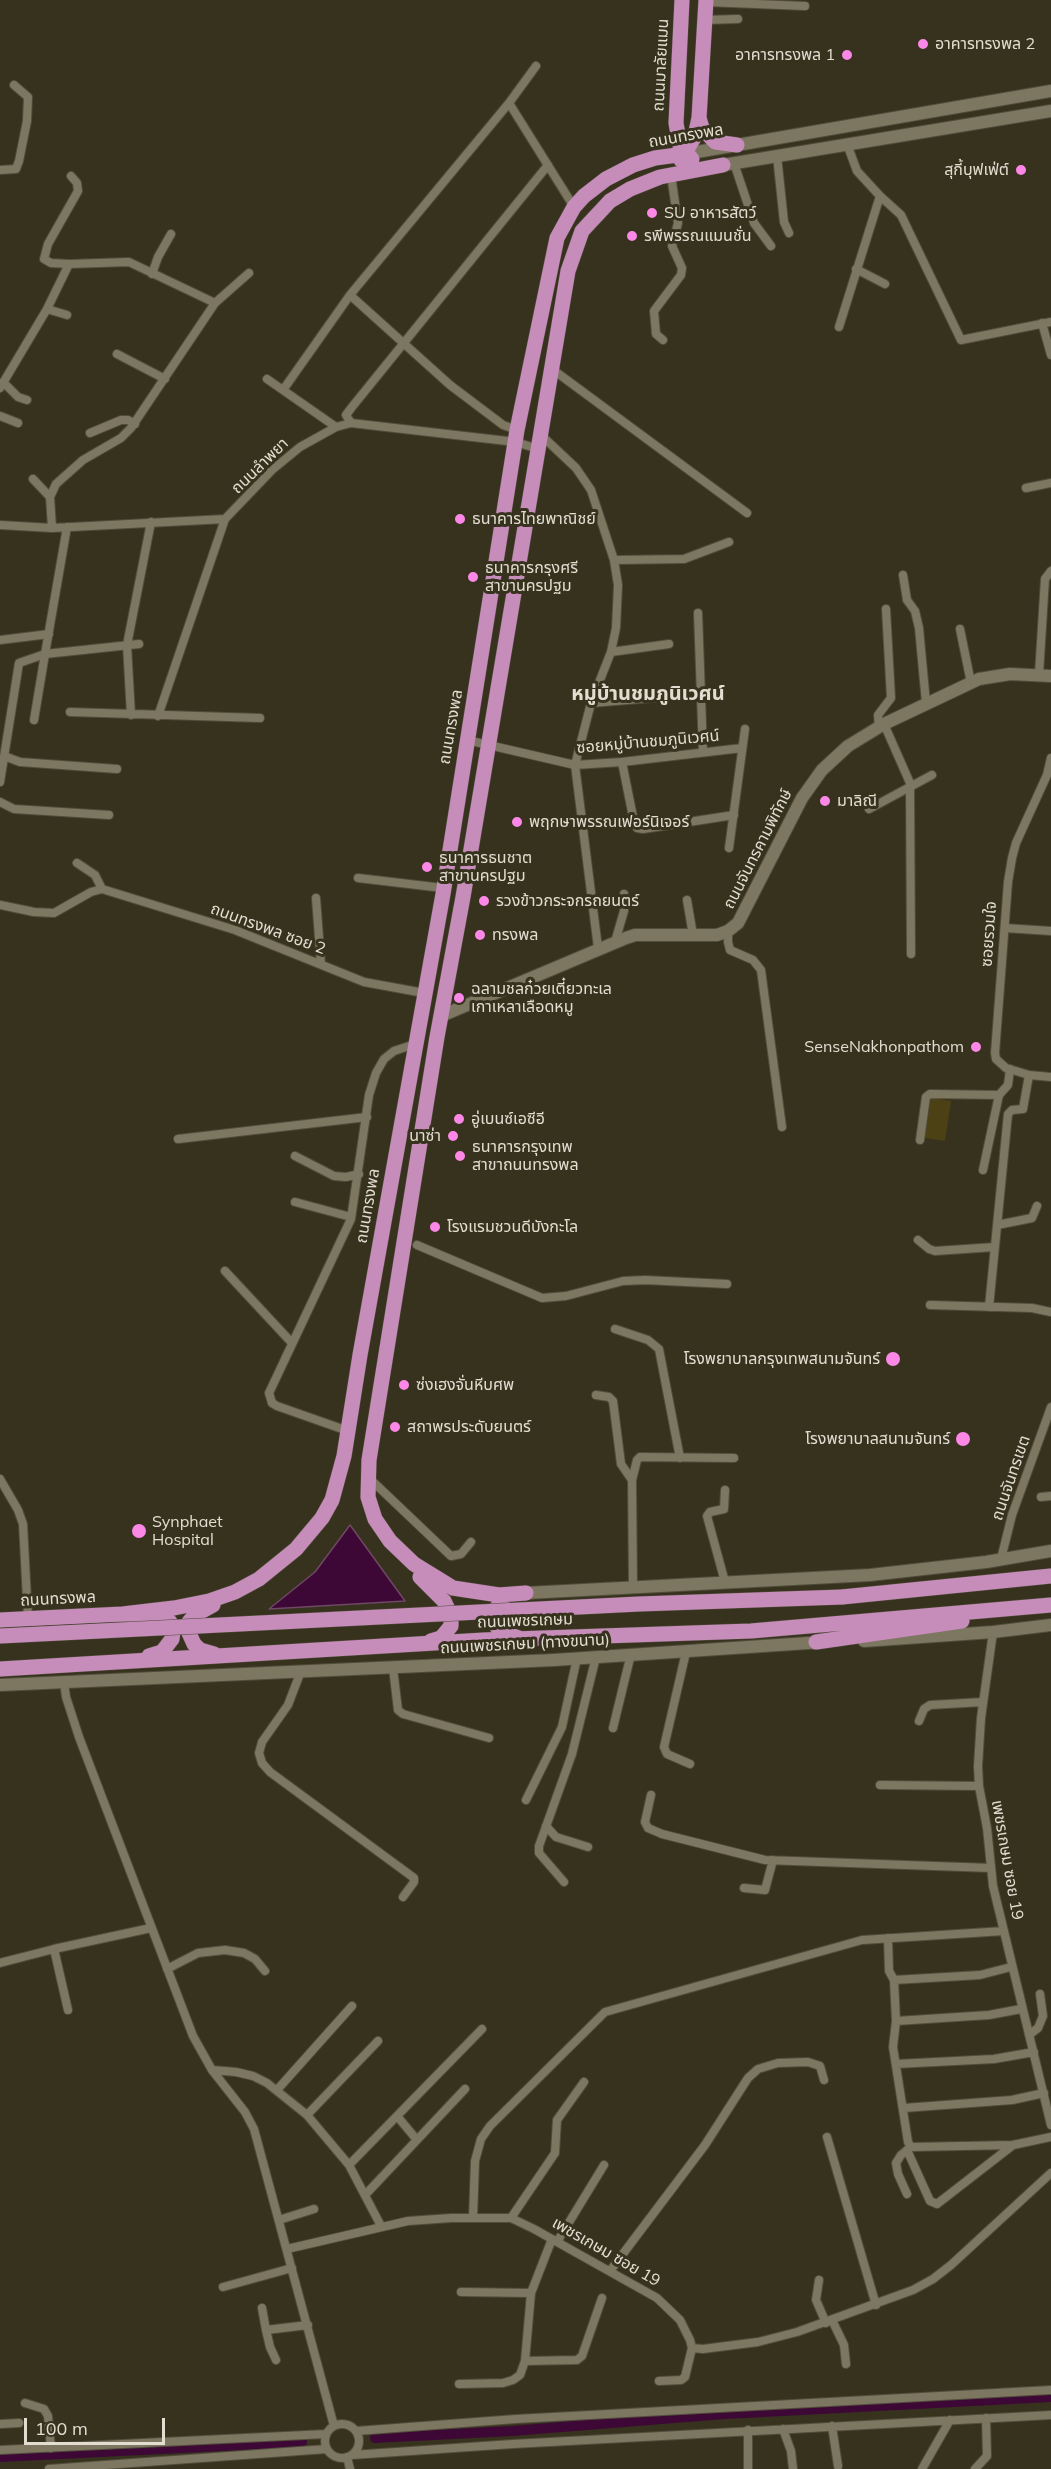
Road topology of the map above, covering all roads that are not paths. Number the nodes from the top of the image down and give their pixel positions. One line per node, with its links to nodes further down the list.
1 (682, 0): 12 (highway, ถนนมาลัยแมน)
2 (706, 1): 3 (street); 5 (highway)
3 (805, 6)
4 (738, 19): 5 (street)
5 (705, 20): 11 (highway)
6 (536, 66): 9 (street)
7 (14, 86): 20 (street)
8 (1051, 91): 14 (main road, ถนนทรงพล)
9 (509, 103): 19 (street); 33 (street)
10 (1051, 111): 13 (main road)
11 (699, 118): 14 (highway); 15 (highway)
12 (676, 123): 15 (highway, ถนนมาลัยแมน); 17 (highway)
13 (847, 144): 16 (main road); 23 (street)
14 (737, 145): 15 (main road, ถนนทรงพล)
15 (686, 154): 17 (highway, ถนนทรงพล); 18 (highway); 22 (highway)
16 (777, 156): 18 (main road); 25 (street)
17 (655, 158): 24 (highway, ถนนทรงพล)
18 (729, 164): 22 (highway); 27 (street)
19 (548, 165): 24 (street); 40 (street)
20 (0, 170)
21 (71, 176): 28 (street)
22 (665, 176): 39 (street); 43 (highway)
23 (880, 196): 29 (street); 37 (street)
24 (574, 207): 55 (highway, ถนนทรงพล)
25 (789, 233)
26 (171, 234): 31 (street)
27 (771, 246)
28 (69, 264): 31 (street); 35 (street)
29 (856, 269): 32 (street); 38 (street)
30 (249, 273): 34 (street)
31 (152, 274): 34 (street)
32 (885, 284)
33 (350, 295): 40 (street); 47 (street)
34 (215, 303): 44 (street)
35 (47, 309): 36 (street); 46 (street)
36 (67, 315)
37 (1046, 323): 42 (street)
38 (839, 327)
39 (663, 340)
40 (404, 343): 51 (street); 55 (street)
41 (117, 354): 44 (street)
42 (1051, 355)
43 (552, 369): 56 (highway); 61 (street)
44 (165, 379): 52 (street)
45 (267, 379): 47 (street)
46 (2, 385): 48 (street)
47 (283, 390): 53 (street)
48 (27, 400)
49 (0, 416): 50 (street)
50 (18, 423)
51 (351, 423): 53 (street, ถนนลำพยา); 55 (street, ถนนลำพยา)
52 (135, 424): 54 (street); 60 (street)
53 (336, 427): 62 (street, ถนนลำพยา)
54 (90, 433)
55 (517, 436): 56 (street, ถนนลำพยา); 93 (highway, ถนนทรงพล)
56 (539, 442): 68 (street); 94 (highway)
57 (33, 479): 60 (street)
58 (1051, 483): 59 (street)
59 (1026, 488)
60 (50, 497): 66 (street)
61 (747, 513)
62 (225, 519): 63 (street); 88 (street)
63 (151, 522): 65 (street); 78 (street)
64 (0, 525): 66 (street)
65 (67, 527): 66 (street); 74 (street)
66 (52, 528)
67 (729, 542): 68 (street)
68 (614, 560): 79 (street)
69 (1051, 571): 81 (street)
70 (903, 575): 85 (street)
71 (886, 609): 91 (street)
72 (698, 613): 83 (street)
73 (960, 629): 82 (street)
74 (49, 634): 75 (street); 80 (street)
75 (0, 640)
76 (138, 644): 78 (street)
77 (669, 644): 79 (street)
78 (127, 645): 80 (street); 87 (street)
79 (611, 652): 84 (street)
80 (45, 654): 90 (street); 97 (street)
81 (1045, 675): 82 (main road, ถนนจันทรคามพิทักษ์)
82 (971, 682): 85 (main road, ถนนจันทรคามพิทักษ์)
83 (700, 694): 84 (street); 96 (street)
84 (591, 703): 100 (street)
85 (926, 703): 91 (main road, ถนนจันทรคามพิทักษ์)
86 (70, 712): 87 (street)
87 (131, 715): 88 (street)
88 (158, 716): 89 (street)
89 (260, 718)
90 (34, 720)
91 (881, 726): 104 (street); 119 (main road, ถนนจันทรคามพิทักษ์)
92 (745, 729): 95 (street)
93 (467, 740): 94 (street, ซอยหมู่บ้านชมภูนิเวศน์); 112 (highway, ถนนทรงพล)
94 (488, 744): 100 (street, ซอยหมู่บ้านชมภูนิเวศน์); 127 (highway)
95 (742, 748): 96 (street, ซอยหมู่บ้านชมภูนิเวศน์); 108 (street)
96 (702, 752): 99 (street, ซอยหมู่บ้านชมภูนิเวศน์)
97 (4, 756): 101 (street); 103 (street)
98 (1051, 759): 118 (street, ซอยรวมใจ)
99 (622, 762): 100 (street, ซอยหมู่บ้านชมภูนิเวศน์); 108 (street)
100 (575, 765): 123 (street)
101 (117, 769)
102 (932, 775): 104 (street)
103 (0, 782)
104 (910, 787): 106 (street); 124 (street)
105 (0, 802): 107 (street)
106 (869, 810)
107 (109, 815)
108 (734, 815): 109 (street)
109 (729, 848)
110 (77, 863): 113 (street)
111 (358, 878): 112 (street)
112 (443, 888): 126 (highway, ถนนทรงพล)
113 (102, 889): 117 (street); 125 (street, ถนนทรงพล ซอย 2)
114 (624, 894): 122 (street)
115 (316, 898): 125 (street)
116 (687, 900): 121 (street)
117 (0, 905)
118 (1005, 928): 120 (street); 129 (street, ซอยรวมใจ)
119 (728, 931): 121 (main road, ถนนจันทรคามพิทักษ์); 134 (street)
120 (1051, 931)
121 (693, 935): 122 (main road, ถนนจันทรคามพิทักษ์)
122 (615, 942): 123 (main road, ถนนจันทรคามพิทักษ์)
123 (598, 948): 127 (main road, ถนนจันทรคามพิทักษ์)
124 (911, 954)
125 (321, 964): 126 (street, ถนนทรงพล ซอย 2)
126 (424, 993): 128 (highway, ถนนทรงพล)
127 (441, 1016): 144 (highway)
128 (415, 1044): 133 (street); 143 (highway, ถนนทรงพล)
129 (1011, 1069): 130 (street); 132 (street)
130 (1029, 1075): 131 (street); 145 (street)
131 (1051, 1077)
132 (999, 1095): 136 (street); 138 (street)
133 (367, 1116): 135 (street); 139 (street)
134 (782, 1127)
135 (178, 1138)
136 (920, 1140)
137 (295, 1156): 139 (street)
138 (983, 1170)
139 (359, 1174): 142 (street)
140 (295, 1202): 142 (street)
141 (1036, 1206): 145 (street)
142 (351, 1217): 155 (street)
143 (385, 1218): 144 (highway); 158 (highway, ถนนทรงพล)
144 (407, 1220): 161 (highway)
145 (997, 1225): 148 (street)
146 (918, 1240): 148 (street)
147 (417, 1245): 150 (street)
148 (995, 1247): 152 (street)
149 (225, 1271): 155 (street)
150 (727, 1284)
151 (930, 1305): 152 (street)
152 (989, 1307): 153 (street)
153 (1051, 1312)
154 (615, 1329): 159 (street)
155 (292, 1343): 158 (street)
156 (596, 1395): 163 (street)
157 (1051, 1407): 170 (street, ถนนจันทรเขต)
158 (348, 1431): 174 (highway, ถนนทรงพล)
159 (680, 1458): 160 (street); 163 (street)
160 (734, 1458)
161 (367, 1477): 167 (street); 168 (highway)
162 (0, 1479): 178 (street)
163 (632, 1480): 173 (street)
164 (725, 1490): 172 (street)
165 (1051, 1496): 166 (street)
166 (1041, 1497)
167 (471, 1542)
168 (393, 1545): 175 (highway); 185 (highway)
169 (1051, 1551): 170 (main road)
170 (1001, 1559): 172 (main road)
171 (1051, 1576): 182 (highway, ถนนเพชรเกษม, bridge)
172 (725, 1582): 173 (main road)
173 (633, 1587): 175 (main road)
174 (235, 1592): 177 (highway, ถนนทรงพล); 187 (highway)
175 (526, 1593): 183 (highway)
176 (1051, 1606): 183 (highway, ถนนเพชรเกษม); 184 (highway)
177 (120, 1614): 178 (highway, ถนนทรงพล); 191 (highway)
178 (28, 1618): 179 (highway, ถนนทรงพล)
179 (0, 1620)
180 (1051, 1625): 181 (main road, ถนนเพชรเกษม (ทางขนาน))
181 (993, 1632): 184 (main road, ถนนเพชรเกษม (ทางขนาน)); 197 (street, เพชรเกษม ซอย 19)
182 (0, 1636)
183 (525, 1639): 185 (highway, ถนนเพชรเกษม)
184 (816, 1642): 186 (main road, ถนนเพชรเกษม (ทางขนาน))
185 (395, 1646): 187 (highway, ถนนเพชรเกษม)
186 (686, 1652): 188 (main road, ถนนเพชรเกษม (ทางขนาน)); 201 (street)
187 (232, 1654): 191 (highway, ถนนเพชรเกษม)
188 (631, 1654): 189 (main road, ถนนเพชรเกษม (ทางขนาน)); 199 (street)
189 (596, 1657): 190 (main road, ถนนเพชรเกษม (ทางขนาน)); 206 (street)
190 (577, 1658): 192 (main road, ถนนเพชรเกษม (ทางขนาน)); 205 (street)
191 (117, 1663): 193 (highway, ถนนเพชรเกษม)
192 (393, 1668): 194 (main road, ถนนเพชรเกษม (ทางขนาน)); 200 (street)
193 (0, 1670)
194 (301, 1671): 195 (main road, ถนนเพชรเกษม (ทางขนาน)); 212 (street)
195 (64, 1682): 196 (main road, ถนนเพชรเกษม (ทางขนาน)); 213 (street)
196 (0, 1685)
197 (983, 1702): 198 (street); 203 (street, เพชรเกษม ซอย 19)
198 (919, 1721)
199 (613, 1728)
200 (489, 1738)
201 (690, 1764)
202 (880, 1785): 203 (street)
203 (979, 1786): 209 (street, เพชรเกษม ซอย 19)
204 (651, 1795): 208 (street)
205 (526, 1800)
206 (546, 1826): 207 (street); 210 (street)
207 (588, 1847)
208 (773, 1860): 209 (street); 211 (street)
209 (991, 1868): 214 (street, เพชรเกษม ซอย 19)
210 (564, 1882)
211 (744, 1888)
212 (403, 1897)
213 (151, 1928): 216 (street); 219 (street)
214 (1004, 1931): 215 (street); 218 (street, เพชรเกษม ซอย 19)
215 (888, 1938): 221 (street); 253 (street)
216 (54, 1949): 217 (street); 225 (street)
217 (0, 1964)
218 (1011, 1966): 221 (street); 224 (street, เพชรเกษม ซอย 19)
219 (167, 1969): 220 (street); 232 (street)
220 (265, 1971)
221 (894, 1980): 226 (street)
222 (1040, 1994): 228 (street)
223 (352, 2006): 236 (street)
224 (1022, 2009): 226 (street); 228 (street, เพชรเกษม ซอย 19)
225 (68, 2010)
226 (896, 2021): 231 (street)
227 (482, 2029): 240 (street)
228 (1029, 2036): 230 (street, เพชรเกษม ซอย 19)
229 (378, 2041): 239 (street)
230 (1034, 2052): 231 (street); 237 (street, เพชรเกษม ซอย 19)
231 (896, 2064): 238 (street)
232 (212, 2070): 236 (street); 255 (street)
233 (824, 2080): 260 (street)
234 (584, 2082): 254 (street)
235 (465, 2089): 244 (street)
236 (277, 2091): 239 (street)
237 (1044, 2093): 238 (street); 241 (street, เพชรเกษม ซอย 19)
238 (904, 2108): 246 (street)
239 (307, 2115): 247 (street)
240 (397, 2116): 244 (street); 247 (street)
241 (1051, 2125)
242 (827, 2137): 266 (street)
243 (1051, 2137): 245 (street)
244 (417, 2140): 250 (street)
245 (1013, 2145): 246 (street); 246 (street)
246 (909, 2148): 251 (street)
247 (349, 2165): 250 (street)
248 (604, 2165): 257 (street)
249 (1051, 2173): 266 (street)
250 (366, 2194): 256 (street)
251 (907, 2194)
252 (314, 2209): 255 (street)
253 (473, 2218): 254 (street, เพชรเกษม ซอย 19); 256 (street, เพชรเกษม ซอย 19)
254 (511, 2218): 257 (street, เพชรเกษม ซอย 19)
255 (279, 2220): 258 (street)
256 (381, 2226): 258 (street, เพชรเกษม ซอย 19)
257 (554, 2240): 260 (street, เพชรเกษม ซอย 19); 264 (street)
258 (287, 2249): 259 (street)
259 (292, 2268): 262 (street); 269 (street)
260 (610, 2271): 271 (street, เพชรเกษม ซอย 19)
261 (819, 2280): 268 (street)
262 (223, 2287)
263 (461, 2292): 264 (street)
264 (531, 2293): 273 (street)
265 (602, 2298): 273 (street)
266 (876, 2305): 268 (street)
267 (262, 2308): 270 (street)
268 (829, 2322): 271 (street); 274 (street)
269 (308, 2325): 270 (street); 284 (street)
270 (266, 2330): 272 (street)
271 (692, 2348): 275 (street)
272 (276, 2360)
273 (525, 2361): 276 (street)
274 (846, 2364)
275 (659, 2381)
276 (459, 2384)
277 (1051, 2390): 288 (street)
278 (25, 2403): 290 (street)
279 (1051, 2415): 280 (street)
280 (986, 2418): 281 (street); 301 (street)
281 (950, 2420): 285 (street); 300 (street)
282 (19, 2423): 283 (street)
283 (0, 2424)
284 (334, 2426): 288 (street); 289 (street)
285 (832, 2426): 286 (street); 295 (street)
286 (783, 2429): 287 (street); 299 (street)
287 (748, 2430): 293 (street); 298 (street)
288 (356, 2431): 293 (street)
289 (326, 2434): 290 (street); 292 (street)
290 (51, 2448): 291 (street)
291 (0, 2450)
292 (327, 2450): 293 (street); 294 (street)
293 (349, 2456): 297 (street)
294 (129, 2466): 296 (street)
295 (838, 2466)
296 (49, 2469)
297 (350, 2469)
298 (748, 2469)
299 (793, 2469)
300 (922, 2469)
301 (975, 2469)

